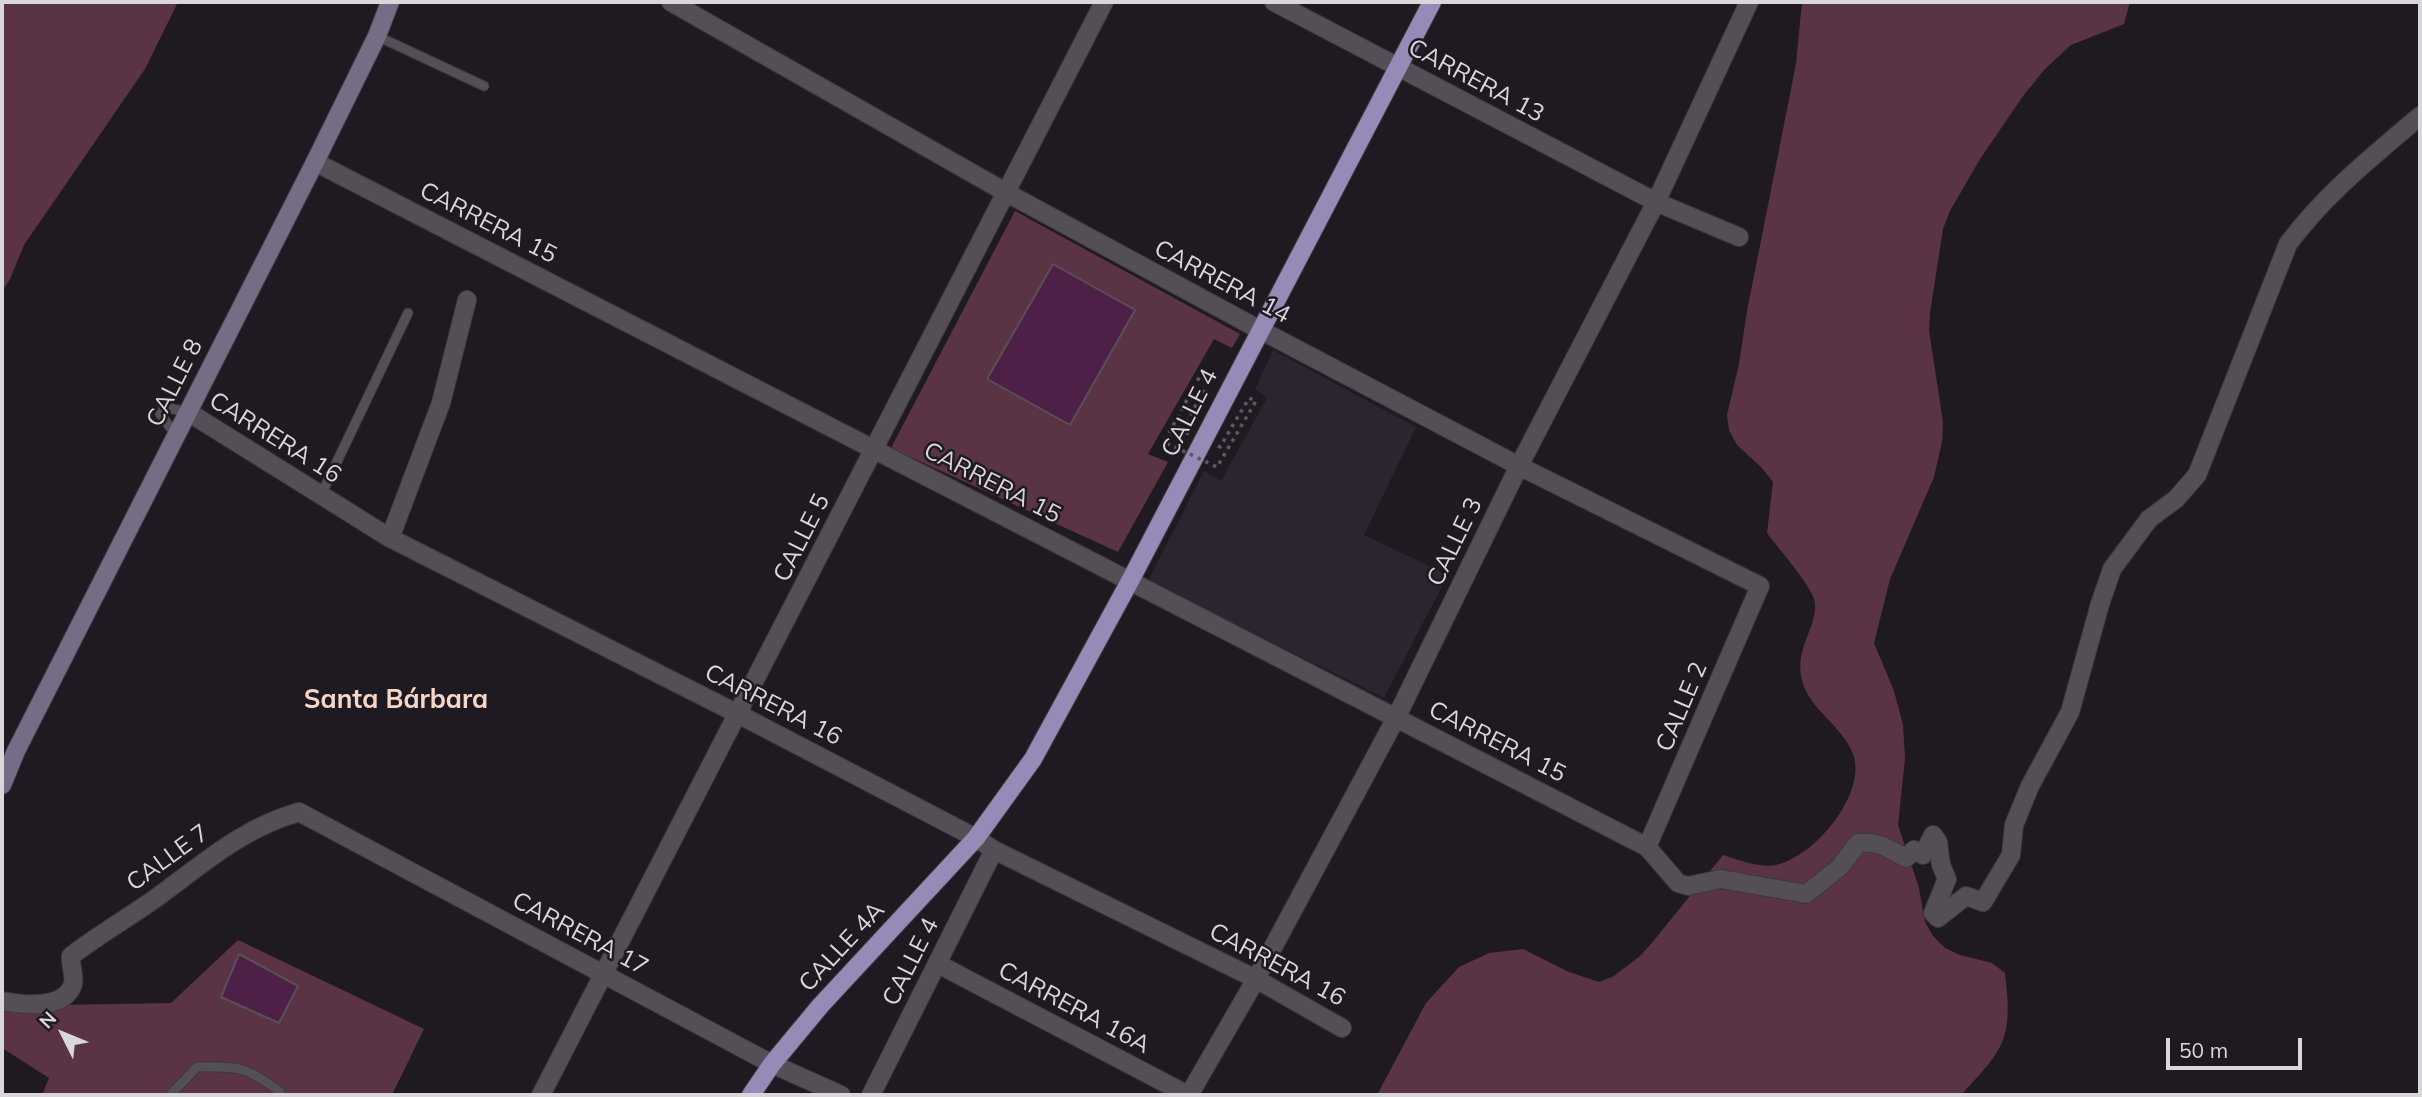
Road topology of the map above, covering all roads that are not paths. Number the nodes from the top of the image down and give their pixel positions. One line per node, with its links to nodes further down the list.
1 (390, 2): 7 (main road, CALLE 8)
2 (671, 2): 12 (street, CARRERA 14)
3 (1104, 2): 12 (street, CALLE 5)
4 (1274, 2): 8 (street, CARRERA 13)
5 (1432, 2): 8 (main road, CALLE 4)
6 (1748, 2): 13 (street, CALLE 3)
7 (377, 36): 9 (lane); 11 (main road, CALLE 8)
8 (1398, 68): 13 (street, CARRERA 13); 17 (main road, CALLE 4)
9 (484, 86)
10 (2420, 116): 31 (street)
11 (315, 162): 18 (main road, CALLE 8); 20 (street, CARRERA 15)
12 (1007, 193): 17 (street, CARRERA 14); 20 (street, CALLE 5)
13 (1656, 202): 14 (street, CARRERA 13); 21 (street, CALLE 3)
14 (1739, 237)
15 (467, 300): 23 (street)
16 (408, 313): 22 (lane)
17 (1261, 331): 21 (street, CARRERA 14); 24 (main road, CALLE 4)
18 (188, 412): 19 (main road, CALLE 8); 19 (lane); 22 (street, CARRERA 16)
19 (176, 435): 28 (main road, CALLE 8)
20 (875, 450): 24 (street, CARRERA 15); 26 (street, CALLE 5)
21 (1518, 466): 25 (street, CARRERA 14); 27 (street, CALLE 3)
22 (321, 495): 23 (street, CARRERA 16)
23 (390, 538): 26 (street, CARRERA 16)
24 (1130, 581): 27 (street, CARRERA 15); 30 (main road, CALLE 4)
25 (1760, 586): 31 (street, CALLE 2)
26 (738, 714): 30 (street, CARRERA 16); 34 (street, CALLE 5)
27 (1396, 718): 31 (street, CARRERA 15); 35 (street, CALLE 3)
28 (2, 785)
29 (299, 812): 34 (street, CARRERA 17); 36 (street, CALLE 7)
30 (976, 838): 32 (street, CARRERA 16); 38 (main road, CALLE 4A)
31 (1647, 847)
32 (994, 850): 33 (street, CALLE 4); 35 (street, CARRERA 16)
33 (938, 964): 44 (street, CALLE 4); 45 (street, CARRERA 16A)
34 (604, 973): 38 (street, CARRERA 17); 41 (street, CALLE 5)
35 (1256, 979): 37 (street, CARRERA 16); 45 (street, CALLE 3)
36 (2, 1001)
37 (1342, 1028)
38 (772, 1064): 42 (main road, CALLE 4A); 43 (street, CARRERA 17)
39 (280, 1092): 40 (lane)
40 (170, 1095)
41 (541, 1095)
42 (751, 1095)
43 (841, 1095)
44 (871, 1095)
45 (1188, 1095)

